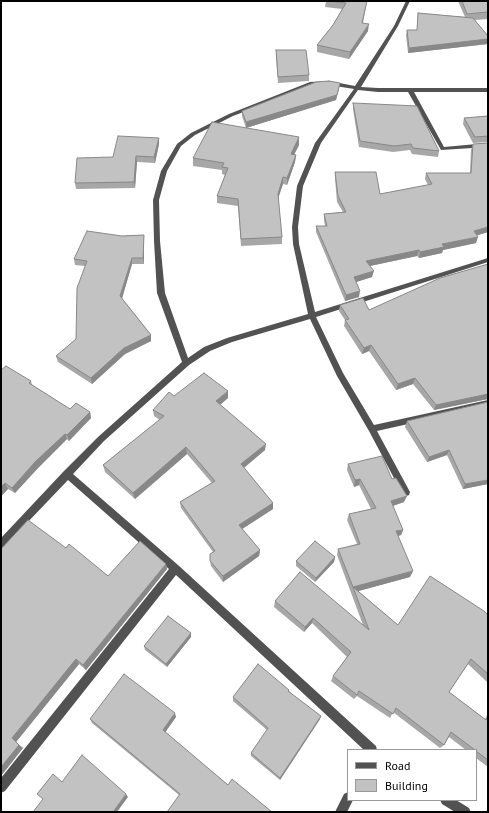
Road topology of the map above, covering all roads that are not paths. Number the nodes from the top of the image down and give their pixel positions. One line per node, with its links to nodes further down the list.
1 (408, 1): 2 (street)
2 (357, 88): 3 (street); 7 (street); 8 (street)
3 (410, 90): 4 (street); 5 (street)
4 (488, 90)
5 (488, 145)
6 (488, 260): 7 (street)
7 (312, 316): 8 (street); 10 (street)
8 (186, 363): 11 (street)
9 (488, 403): 10 (street)
10 (372, 429): 12 (street)
11 (67, 474): 13 (street); 14 (street)
12 (406, 492)
13 (1, 544)
14 (175, 568): 15 (street); 16 (street)
15 (371, 749)
16 (1, 787)
17 (347, 800): 19 (street)
18 (448, 801): 20 (street)
19 (341, 812)
20 (465, 812)

